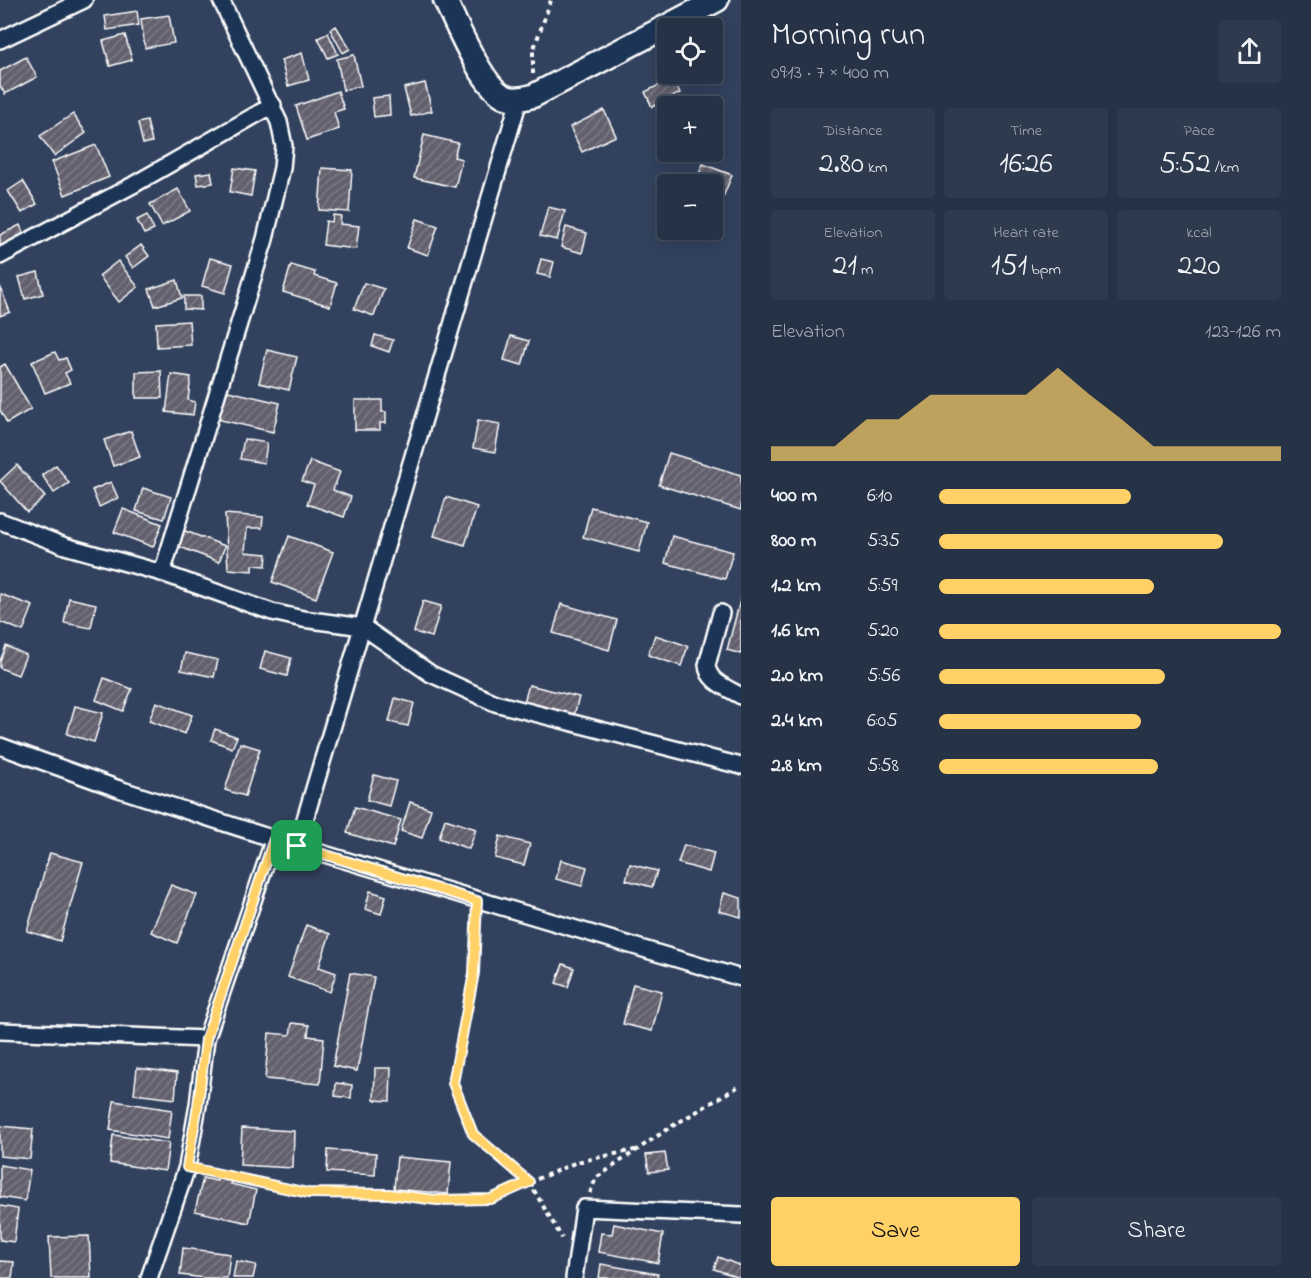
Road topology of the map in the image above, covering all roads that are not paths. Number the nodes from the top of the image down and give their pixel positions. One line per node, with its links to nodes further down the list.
1 (84, 0): 5 (street)
2 (221, 0): 7 (street)
3 (445, 0): 6 (main road)
4 (717, 0): 6 (main road)
5 (0, 40)
6 (526, 98): 12 (street)
7 (273, 105): 8 (street); 10 (street)
8 (0, 256)
9 (0, 520): 10 (street)
10 (162, 573): 12 (street)
11 (721, 613): 13 (street)
12 (363, 627): 15 (street); 17 (street)
13 (741, 696)
14 (0, 746): 16 (street)
15 (741, 766)
16 (274, 839): 17 (street); 20 (street)
17 (297, 846): 18 (street)
18 (741, 978)
19 (0, 1031): 20 (street)
20 (206, 1039): 23 (street)
21 (741, 1215): 22 (street)
22 (575, 1270)
23 (149, 1278)

